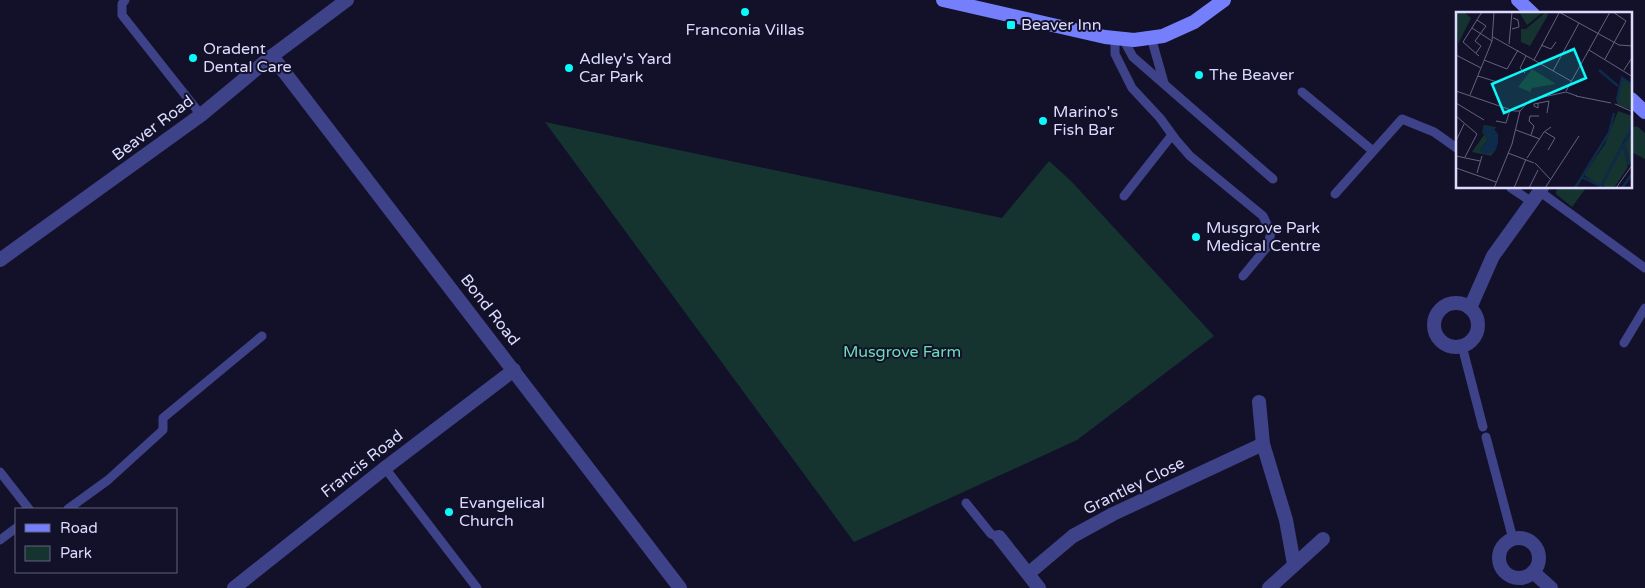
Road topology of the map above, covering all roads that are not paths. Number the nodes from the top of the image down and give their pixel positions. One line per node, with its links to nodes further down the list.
1 (125, 0): 12 (lane)
2 (346, 0): 9 (street, Beaver Road)
3 (943, 0): 7 (main road)
4 (1224, 0): 8 (main road)
5 (1520, 1): 6 (main road)
6 (1531, 12)
7 (1119, 38): 8 (main road); 10 (lane); 13 (lane)
8 (1151, 38): 10 (lane)
9 (272, 56): 12 (street, Beaver Road); 29 (street, Bond Road)
10 (1164, 83): 16 (lane)
11 (1302, 92): 15 (lane)
12 (201, 115): 21 (street, Beaver Road)
13 (1172, 135): 20 (lane); 23 (lane)
14 (1456, 148): 15 (lane)
15 (1373, 151): 19 (lane)
16 (1273, 179)
17 (1516, 189): 18 (lane)
18 (1538, 193): 22 (lane); 24 (street)
19 (1335, 194)
20 (1124, 196)
21 (0, 260)
22 (1645, 268)
23 (1243, 276)
24 (1470, 308): 28 (street); 28 (street)
25 (1645, 308): 27 (lane)
26 (262, 336): 38 (lane)
27 (1624, 343)
28 (1462, 346): 31 (lane)
29 (514, 370): 34 (street, Francis Road); 49 (street, Bond Road)
30 (1259, 402): 33 (street)
31 (1483, 427)
32 (1486, 437): 42 (lane)
33 (1263, 444): 44 (street); 46 (street, Grantley Close)
34 (385, 468): 47 (street, Francis Road); 48 (lane)
35 (0, 472): 37 (lane)
36 (966, 502): 40 (lane)
37 (28, 508)
38 (69, 508)
39 (15, 529): 43 (lane)
40 (999, 537): 46 (street)
41 (1323, 539): 44 (street)
42 (1513, 539): 45 (street); 45 (street)
43 (0, 540)
44 (1294, 564): 51 (street)
45 (1533, 572): 52 (street)
46 (1029, 573): 50 (street)
47 (234, 588)
48 (477, 588)
49 (680, 588)
50 (1039, 588)
51 (1270, 588)
52 (1551, 588)

